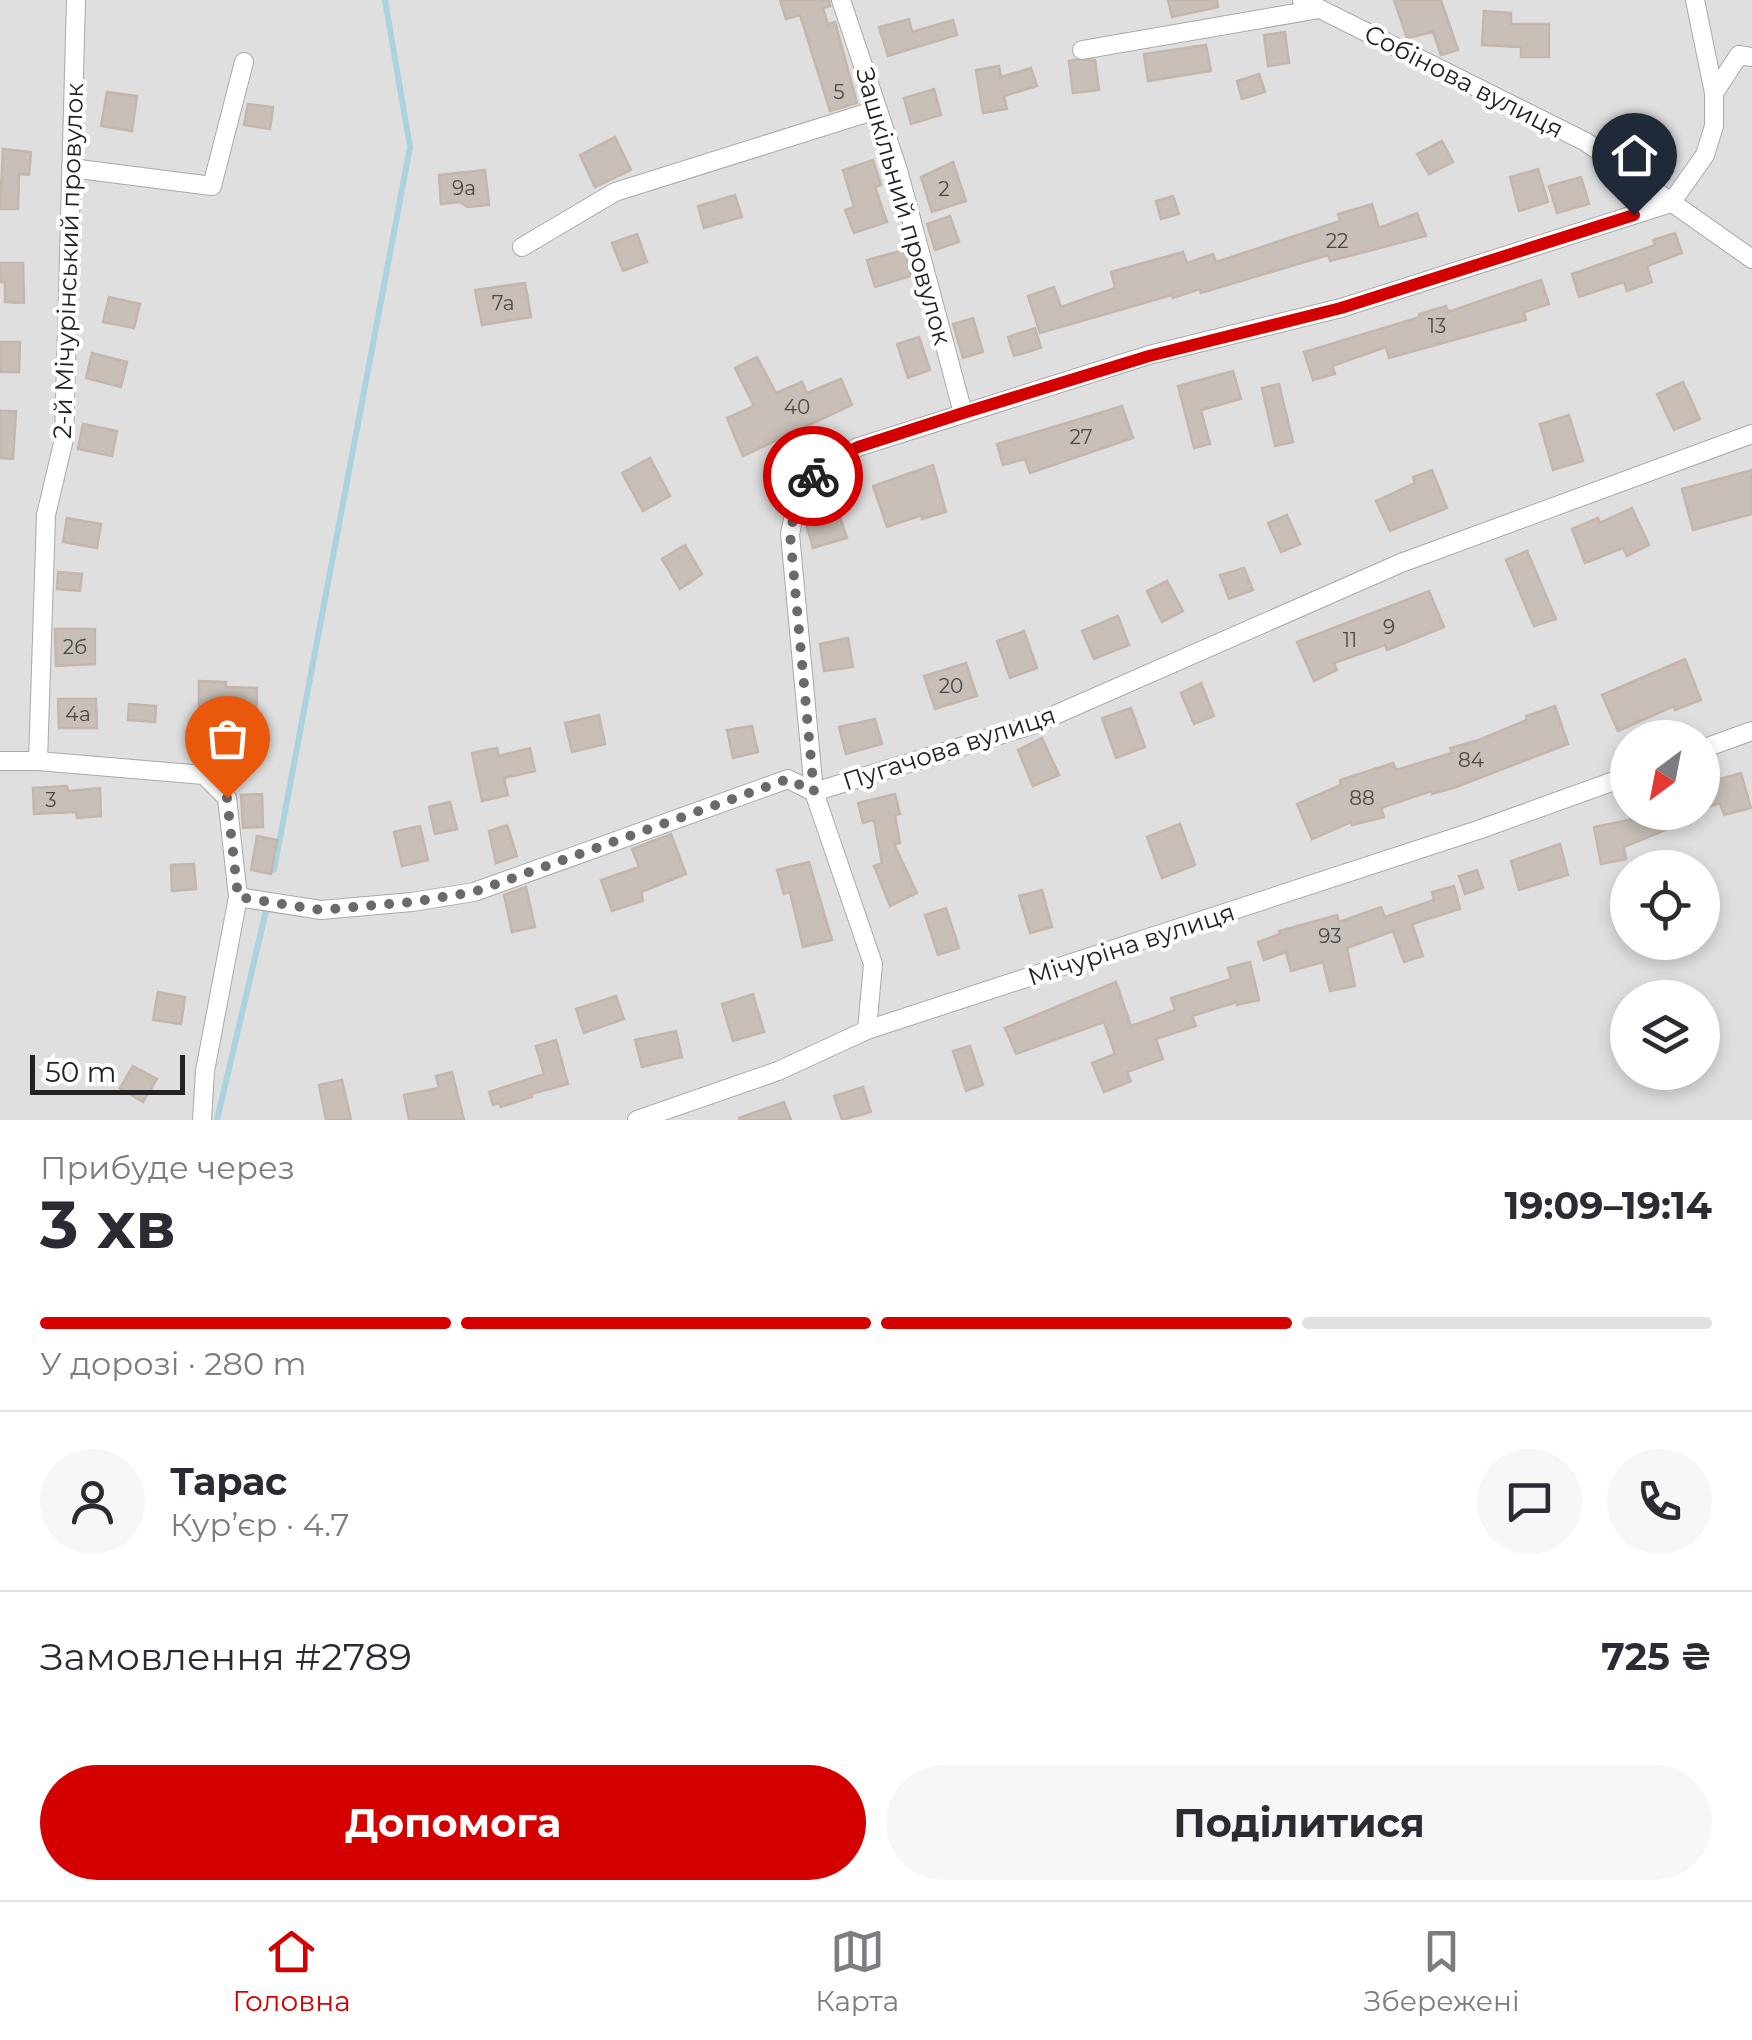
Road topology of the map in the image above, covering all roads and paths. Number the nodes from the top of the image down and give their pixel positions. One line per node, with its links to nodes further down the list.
1 (76, 0): 10 (street, 2-й Мічурінський провулок)
2 (841, 0): 9 (street, Зашкільний провулок)
3 (1695, 0): 8 (street)
4 (1311, 4): 5 (street); 11 (street, Собінова вулиця)
5 (1082, 50)
6 (1752, 57): 8 (street)
7 (244, 62): 10 (street)
8 (1714, 93): 11 (street)
9 (876, 110): 12 (street); 14 (street, Зашкільний провулок)
10 (72, 168): 19 (street, 2-й Мічурінський провулок)
11 (1670, 203): 13 (street, Собінова вулиця); 14 (street)
12 (522, 247)
13 (1752, 258)
14 (963, 413): 21 (street)
15 (1752, 434): 21 (street, Пугачова вулиця)
16 (1752, 731): 17 (street)
17 (1720, 743)
18 (0, 761): 19 (street)
19 (38, 761): 22 (street)
20 (1610, 782): 23 (street, Мічуріна вулиця)
21 (814, 792): 22 (street, Пугачова вулиця); 23 (street)
22 (238, 897): 25 (street)
23 (867, 1030): 24 (street, Мічуріна вулиця)
24 (648, 1119)
25 (202, 1120)

